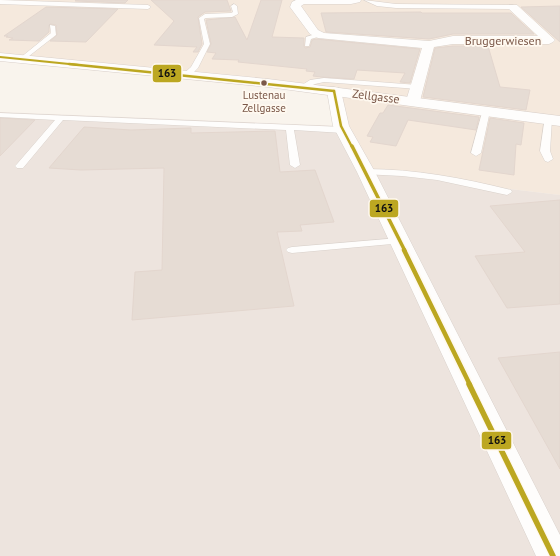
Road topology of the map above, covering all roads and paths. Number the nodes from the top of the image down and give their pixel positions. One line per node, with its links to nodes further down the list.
1 (356, 0): 8 (street)
2 (367, 0): 6 (lane, Bruggerwiesen)
3 (0, 2): 5 (lane)
4 (234, 6): 13 (lane)
5 (148, 7)
6 (512, 7): 10 (street, Bruggerwiesen)
7 (52, 26): 12 (lane)
8 (319, 35): 9 (lane); 10 (street, Bruggerwiesen)
9 (307, 45)
10 (429, 45): 15 (street)
11 (0, 57): 12 (street, Zellgasse)
12 (22, 59): 13 (street, Zellgasse)
13 (186, 75): 14 (street, Zellgasse)
14 (303, 87): 15 (lane); 16 (street, Zellgasse)
15 (418, 87): 17 (street)
16 (334, 91): 17 (street, Zellgasse); 23 (street)
17 (413, 101): 18 (street, Zellgasse)
18 (486, 111): 21 (street, Zellgasse); 24 (lane)
19 (0, 115): 20 (lane)
20 (61, 118): 22 (lane); 27 (lane)
21 (554, 120): 25 (lane)
22 (290, 129): 23 (lane); 26 (lane)
23 (343, 130): 28 (street)
24 (476, 153)
25 (548, 159)
26 (295, 165)
27 (20, 166)
28 (366, 172): 29 (lane); 30 (street)
29 (507, 192)
30 (399, 241): 31 (lane); 32 (street)
31 (292, 250)
32 (553, 556)

